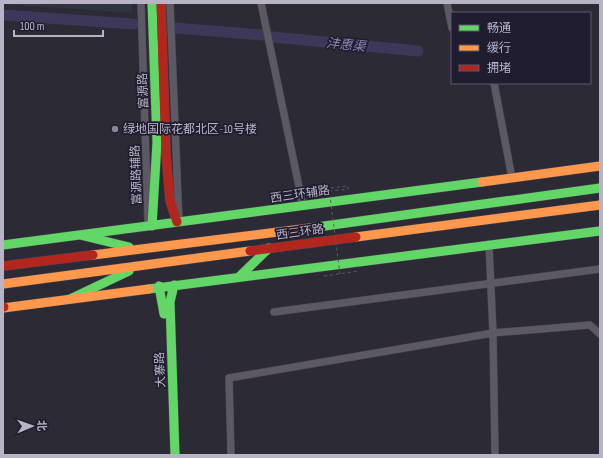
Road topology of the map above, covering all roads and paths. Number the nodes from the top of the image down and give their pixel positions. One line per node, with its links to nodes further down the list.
1 (141, 3): 22 (street, 富源路辅路)
2 (152, 3): 22 (main road, 富源路)
3 (161, 3): 21 (main road, 富源路)
4 (170, 3): 21 (street)
5 (261, 3): 18 (street)
6 (447, 3): 7 (street)
7 (451, 23)
8 (494, 84): 10 (street)
9 (600, 166): 10 (main road, 西三环辅路)
10 (512, 178): 18 (main road, 西三环辅路)
11 (600, 182): 16 (main road)
12 (329, 188): 14 (path); 15 (path); 33 (path, bridge)
13 (600, 188): 16 (main road, 西三环路)
14 (306, 191)
15 (331, 191)
16 (566, 192): 27 (main road, 西三环路)
17 (600, 205): 19 (main road, 西三环路)
18 (303, 206): 21 (main road, 西三环辅路)
19 (543, 212): 20 (main road); 28 (main road, 西三环路)
20 (600, 214)
21 (178, 222): 22 (main road, 西三环辅路)
22 (150, 226): 24 (main road, 西三环辅路)
23 (600, 231): 25 (main road)
24 (80, 235): 26 (main road, 西三环辅路); 27 (main road)
25 (489, 244): 32 (main road); 34 (street)
26 (3, 245)
27 (137, 248): 30 (main road, 西三环路)
28 (269, 248): 29 (main road, 西三环路); 32 (main road)
29 (140, 265): 35 (main road, 西三环路); 38 (main road)
30 (3, 266)
31 (600, 269): 34 (street)
32 (240, 276): 36 (main road)
33 (324, 276)
34 (491, 283): 40 (street); 41 (street)
35 (3, 284)
36 (174, 285): 37 (main road); 44 (main road, 大寨路)
37 (159, 286): 38 (main road); 43 (main road, 大寨路)
38 (70, 299): 39 (main road)
39 (3, 307)
40 (274, 312)
41 (493, 333): 42 (street); 45 (street); 46 (street)
42 (600, 334)
43 (169, 455)
44 (175, 455)
45 (231, 455)
46 (495, 455)

